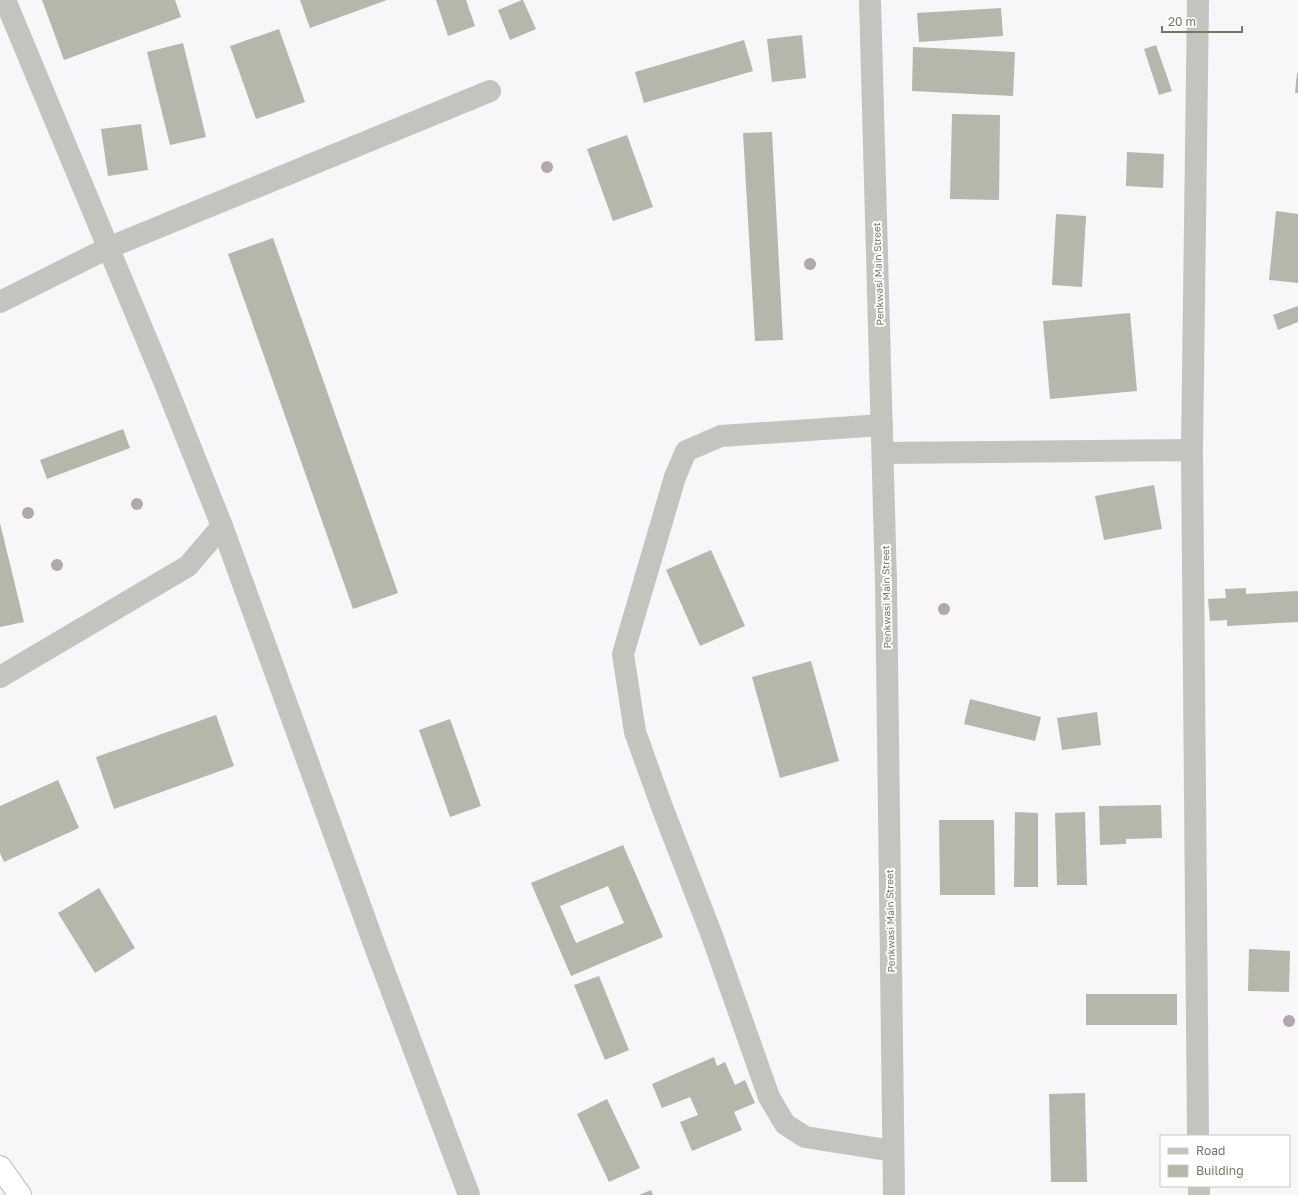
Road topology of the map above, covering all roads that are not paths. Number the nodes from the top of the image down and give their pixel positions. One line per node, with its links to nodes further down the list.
1 (5, 0): 5 (street)
2 (870, 0): 7 (street, Penkwasi Main Street)
3 (1198, 0): 8 (street)
4 (490, 91): 5 (street)
5 (108, 248): 6 (street); 10 (street)
6 (0, 302)
7 (882, 426): 9 (street, Penkwasi Main Street); 13 (street)
8 (1192, 450): 9 (street); 12 (street)
9 (883, 452): 13 (street, Penkwasi Main Street)
10 (222, 526): 11 (street); 16 (street)
11 (0, 677)
12 (1198, 1135)
13 (893, 1151): 17 (street, Penkwasi Main Street)
14 (0, 1167): 15 (highway)
15 (20, 1195)
16 (470, 1195)
17 (894, 1195)

